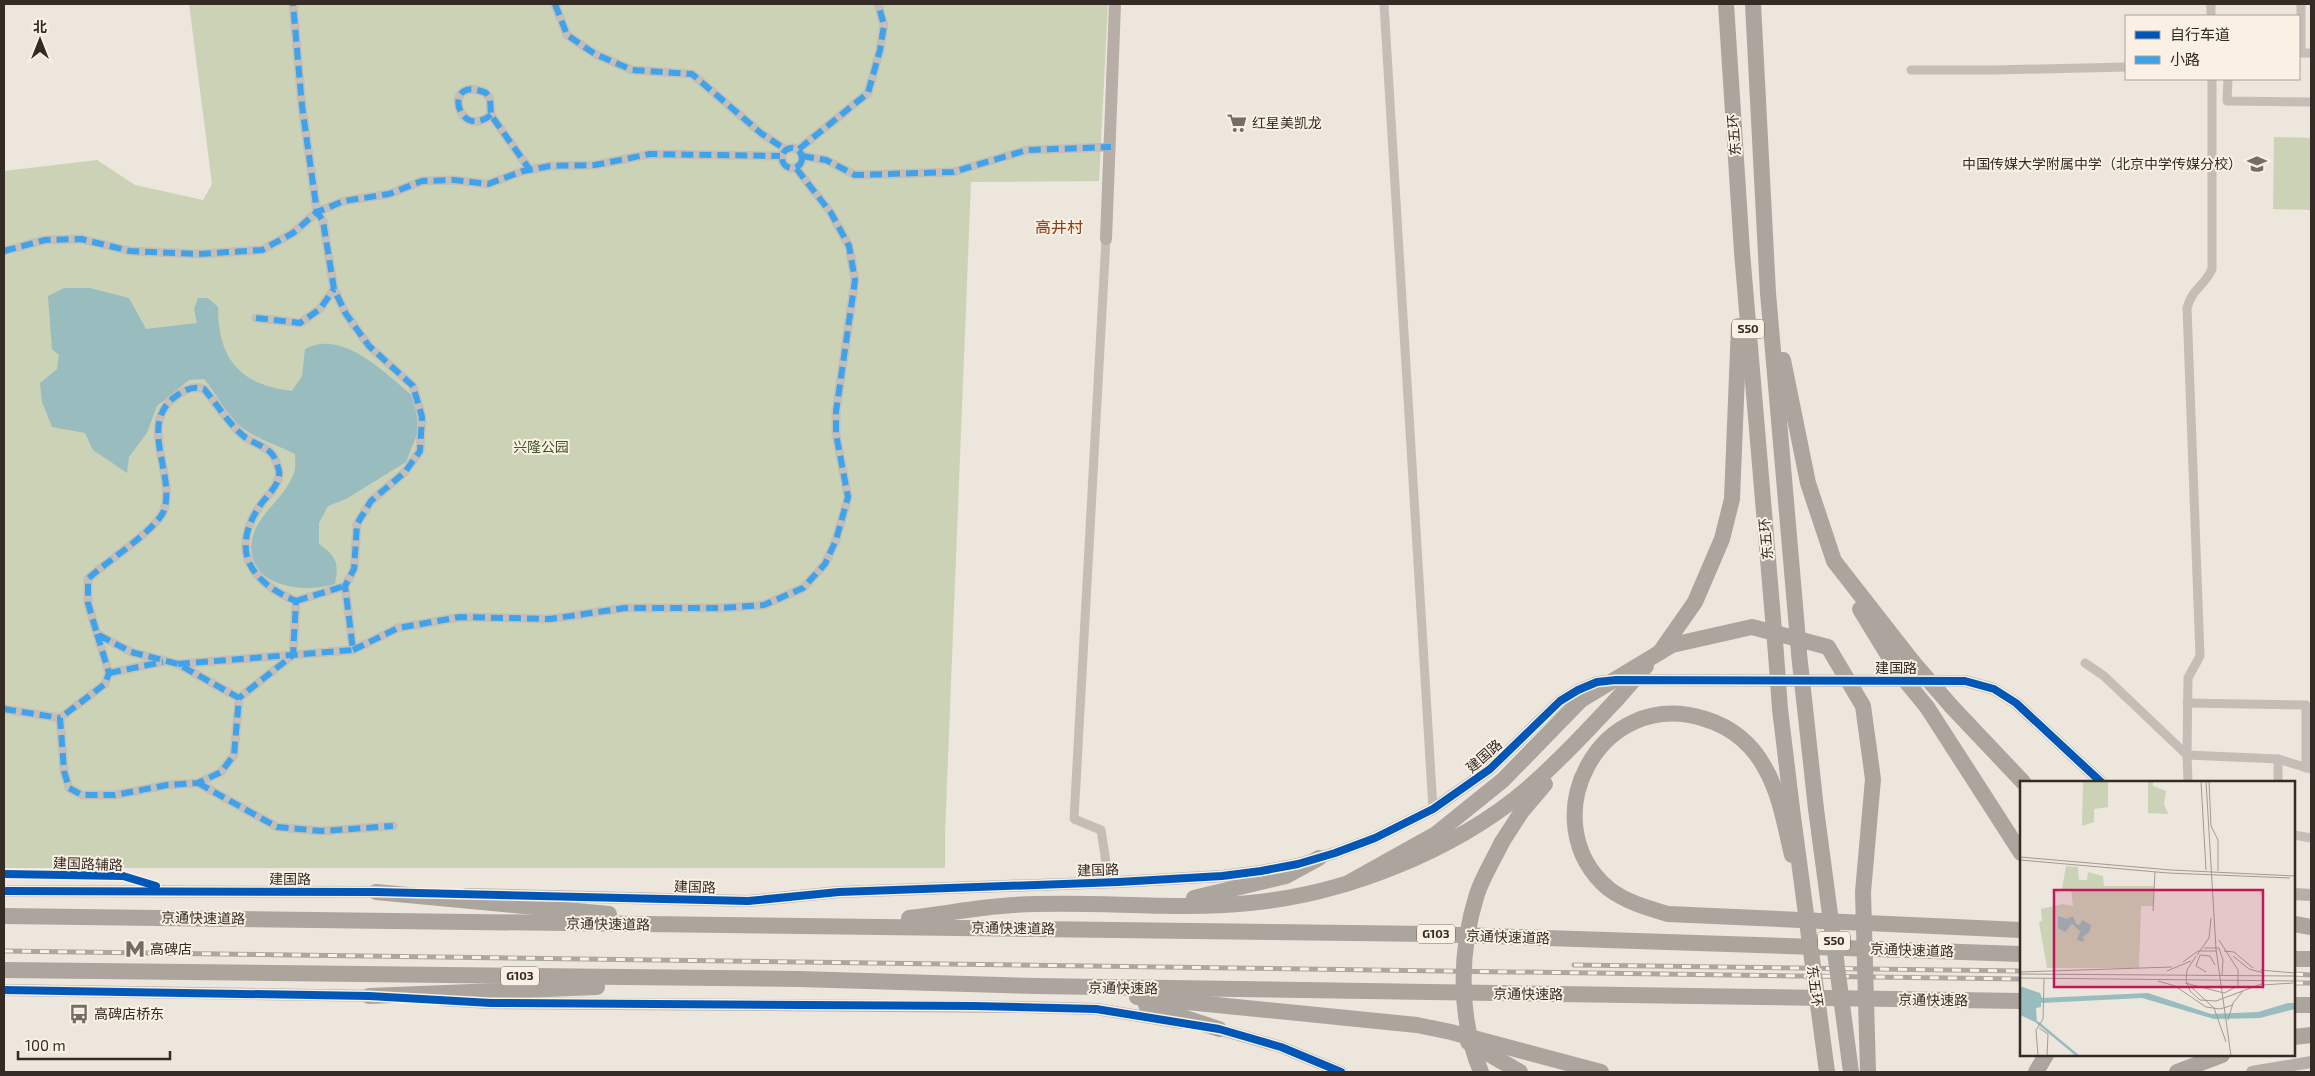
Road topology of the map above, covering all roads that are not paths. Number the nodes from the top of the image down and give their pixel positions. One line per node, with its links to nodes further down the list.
1 (293, 4): 22 (street)
2 (555, 4): 18 (street)
3 (878, 4): 19 (street)
4 (1115, 4): 17 (main road)
5 (1384, 4): 54 (street)
6 (1726, 4): 25 (highway, 东五环 / S50)
7 (1753, 4): 27 (highway, 东五环 / S50)
8 (2300, 4): 9 (street)
9 (2300, 53): 10 (street)
10 (2311, 53)
11 (2125, 67): 12 (street)
12 (1911, 70)
13 (2212, 80): 40 (street)
14 (2228, 80): 15 (street)
15 (2311, 102)
16 (491, 115): 21 (street)
17 (1111, 148): 19 (street); 23 (main road)
18 (782, 153): 19 (street); 20 (street); 21 (street)
19 (800, 153): 20 (street)
20 (796, 168): 33 (street)
21 (530, 170): 22 (street)
22 (317, 212): 24 (street); 26 (street)
23 (1106, 239): 60 (street)
24 (4, 251)
25 (1742, 252): 44 (highway, bridge); 53 (highway, 东五环 / S50, bridge)
26 (334, 289): 28 (street); 30 (street)
27 (1768, 293): 29 (highway); 98 (highway, 东五环 / S50, bridge)
28 (256, 318)
29 (1834, 561): 48 (highway, bridge); 58 (highway, bridge)
30 (345, 586): 31 (street); 33 (street)
31 (296, 601): 32 (street); 34 (street)
32 (96, 634): 35 (street); 38 (street)
33 (353, 650): 34 (street)
34 (293, 655): 37 (street); 39 (street)
35 (167, 661): 37 (street); 38 (street)
36 (2085, 663): 45 (street)
37 (178, 664): 39 (street)
38 (109, 673): 42 (street)
39 (239, 698): 52 (street)
40 (2188, 702): 43 (street); 45 (street)
41 (4, 709): 42 (street)
42 (60, 718): 52 (street)
43 (2309, 732): 47 (street)
44 (1579, 741): 61 (highway); 94 (highway, bridge)
45 (2187, 755): 46 (street); 50 (street)
46 (2278, 758): 47 (street); 51 (street)
47 (2309, 769)
48 (2022, 781)
49 (2100, 781): 54 (main road, 建国路)
50 (2188, 781)
51 (2278, 781)
52 (198, 783): 55 (street)
53 (1786, 808): 72 (highway); 97 (highway, 东五环 / S50, bridge)
54 (1433, 810): 59 (main road, 建国路)
55 (393, 826)
56 (2295, 835): 57 (street)
57 (2311, 838)
58 (2020, 851)
59 (1319, 858): 60 (main road, 建国路); 66 (highway)
60 (1109, 882): 63 (main road, 建国路)
61 (1350, 882): 66 (highway); 99 (highway, bridge)
62 (4, 891): 63 (main road, 建国路)
63 (376, 892): 69 (highway)
64 (2295, 894): 65 (main road)
65 (2311, 896)
66 (1153, 906): 70 (highway)
67 (4, 916): 69 (highway, 京通快速道路 / G103)
68 (2295, 924): 71 (highway)
69 (728, 925): 70 (highway, 京通快速道路 / G103)
70 (851, 926): 75 (highway, 京通快速道路 / G103)
71 (2311, 927)
72 (2020, 930)
73 (2295, 936): 74 (highway)
74 (2311, 936)
75 (2020, 954)
76 (2295, 959): 77 (highway)
77 (2311, 959)
78 (4, 970): 79 (highway, G103)
79 (799, 979): 80 (highway, G103); 82 (highway)
80 (1035, 986): 83 (highway); 84 (highway, 京通快速路 / G103)
81 (4, 990): 82 (main road)
82 (369, 996): 87 (main road)
83 (1116, 996): 87 (highway); 88 (highway)
84 (2020, 1001)
85 (2295, 1005): 86 (highway)
86 (2311, 1005)
87 (1219, 1028): 93 (main road)
88 (1452, 1032): 95 (highway); 96 (highway)
89 (2311, 1035): 90 (highway)
90 (2295, 1036)
91 (2219, 1056): 100 (highway)
92 (2311, 1062): 101 (main road)
93 (1341, 1072)
94 (1481, 1072)
95 (1520, 1072)
96 (1601, 1072)
97 (1827, 1072)
98 (1851, 1072)
99 (1868, 1072)
100 (2178, 1072)
101 (2252, 1072)

